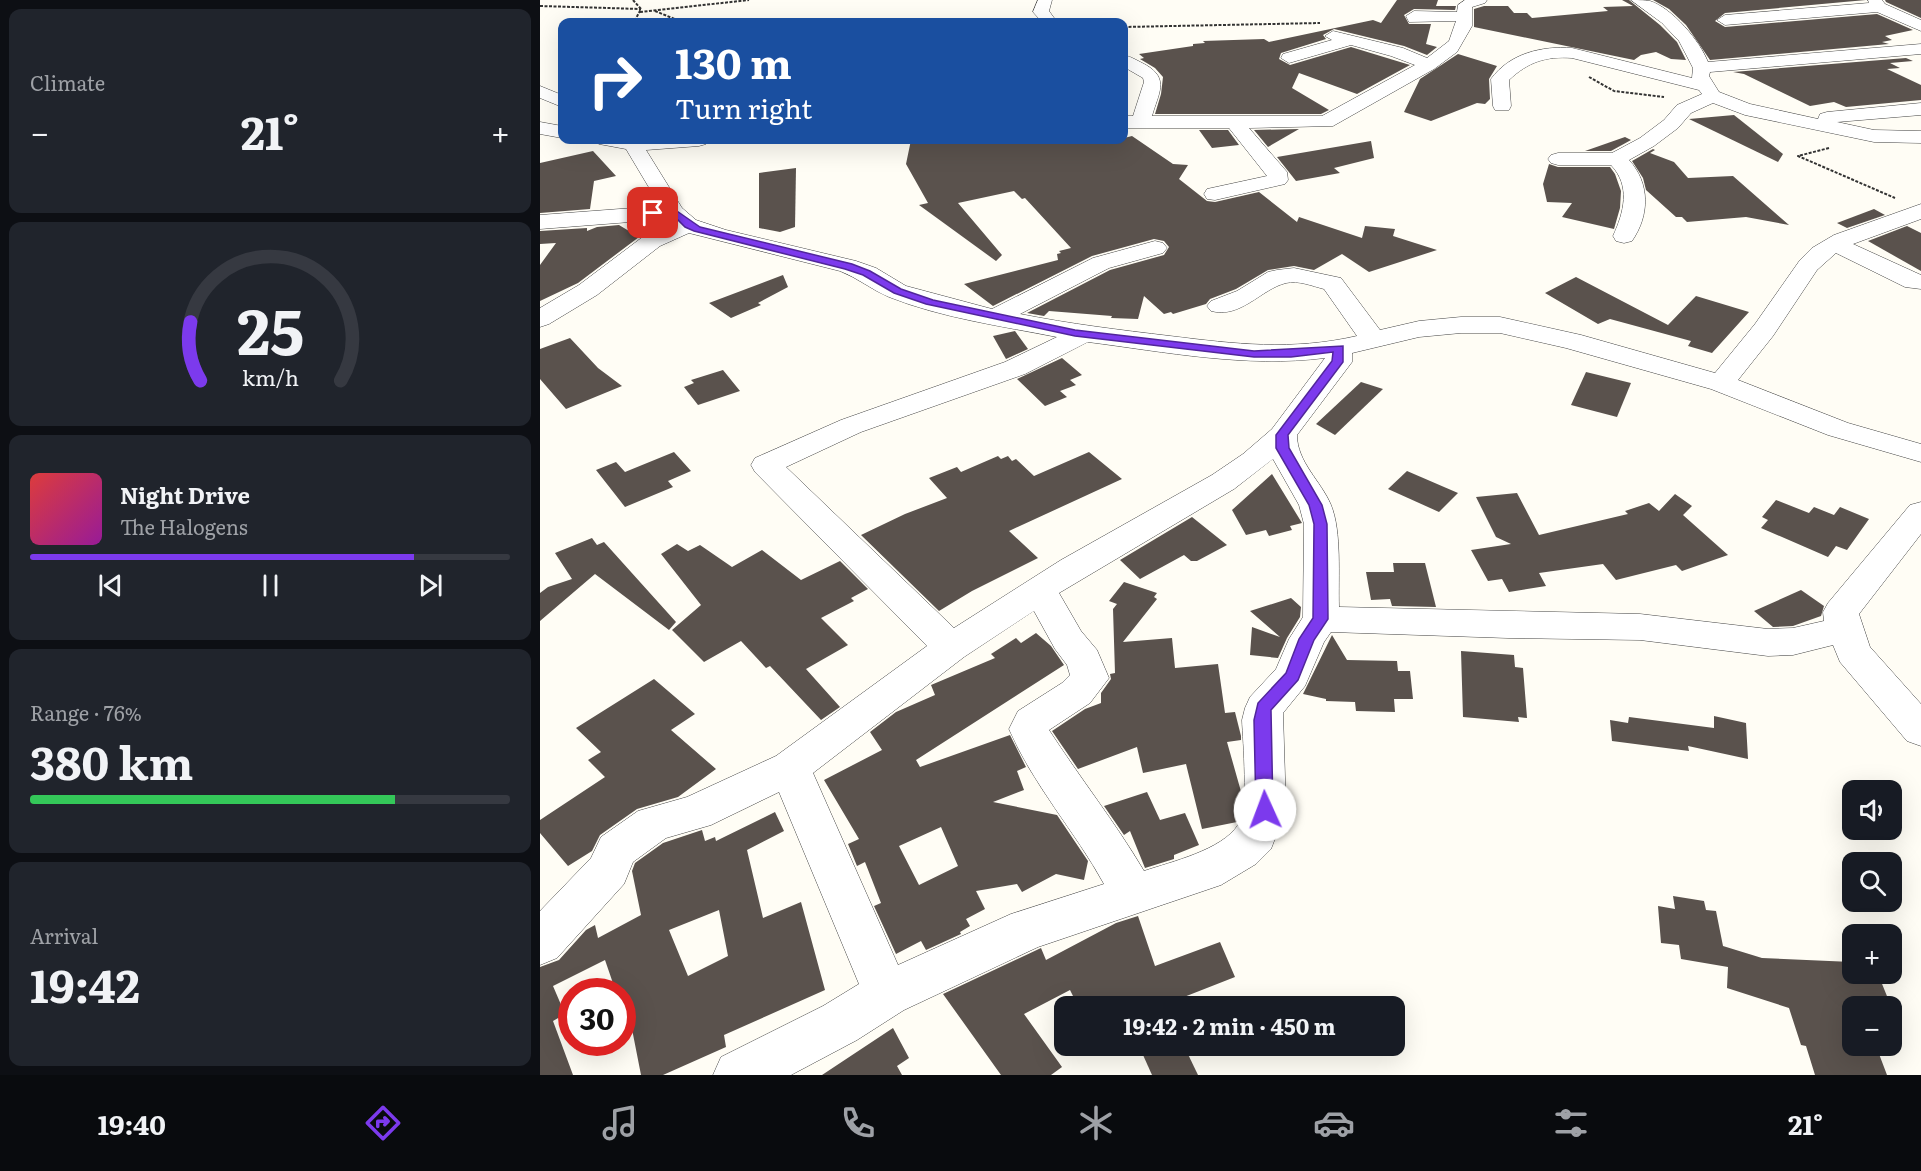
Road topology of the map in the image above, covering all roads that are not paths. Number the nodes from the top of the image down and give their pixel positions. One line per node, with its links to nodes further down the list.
1 (1045, 0): 6 (street)
2 (1477, 0): 5 (street)
3 (1638, 0): 16 (street)
4 (1877, 3): 8 (street); 9 (street)
5 (1464, 17): 7 (street); 15 (street)
6 (1046, 18)
7 (1414, 19)
8 (1725, 20)
9 (1921, 26)
10 (1333, 36): 11 (street)
11 (1351, 40): 13 (street); 15 (street)
12 (1921, 49): 16 (street)
13 (1289, 58)
14 (1128, 62): 20 (street)
15 (1428, 65): 21 (street)
16 (1707, 84): 17 (street); 19 (street); 27 (street)
17 (1502, 106)
18 (1921, 109): 19 (street)
19 (1807, 121): 24 (street)
20 (1132, 122): 21 (street)
21 (1235, 123): 28 (street)
22 (540, 128): 23 (street)
23 (558, 131)
24 (1921, 137)
25 (624, 144): 30 (street)
26 (1558, 159): 27 (street)
27 (1616, 159): 32 (street)
28 (1215, 194)
29 (1921, 211): 33 (street)
30 (681, 218): 31 (street); 37 (street); 38 (street)
31 (540, 222)
32 (1624, 236)
33 (1835, 244): 35 (street); 41 (street)
34 (1155, 248): 37 (street)
35 (1921, 282)
36 (1220, 306): 40 (street)
37 (996, 317): 39 (street)
38 (540, 319)
39 (1084, 334): 40 (street); 48 (street)
40 (1356, 344): 41 (street); 42 (street)
41 (1721, 383): 43 (street)
42 (1282, 435): 45 (street); 47 (street)
43 (1921, 453)
44 (1921, 512): 46 (street)
45 (1040, 590): 48 (street); 51 (street)
46 (1841, 612): 47 (street); 49 (street)
47 (1321, 619): 51 (street)
48 (951, 648): 50 (street)
49 (1921, 730)
50 (790, 768): 52 (street); 53 (street)
51 (1133, 894): 53 (street)
52 (540, 943)
53 (887, 994): 54 (street)
54 (738, 1075)

